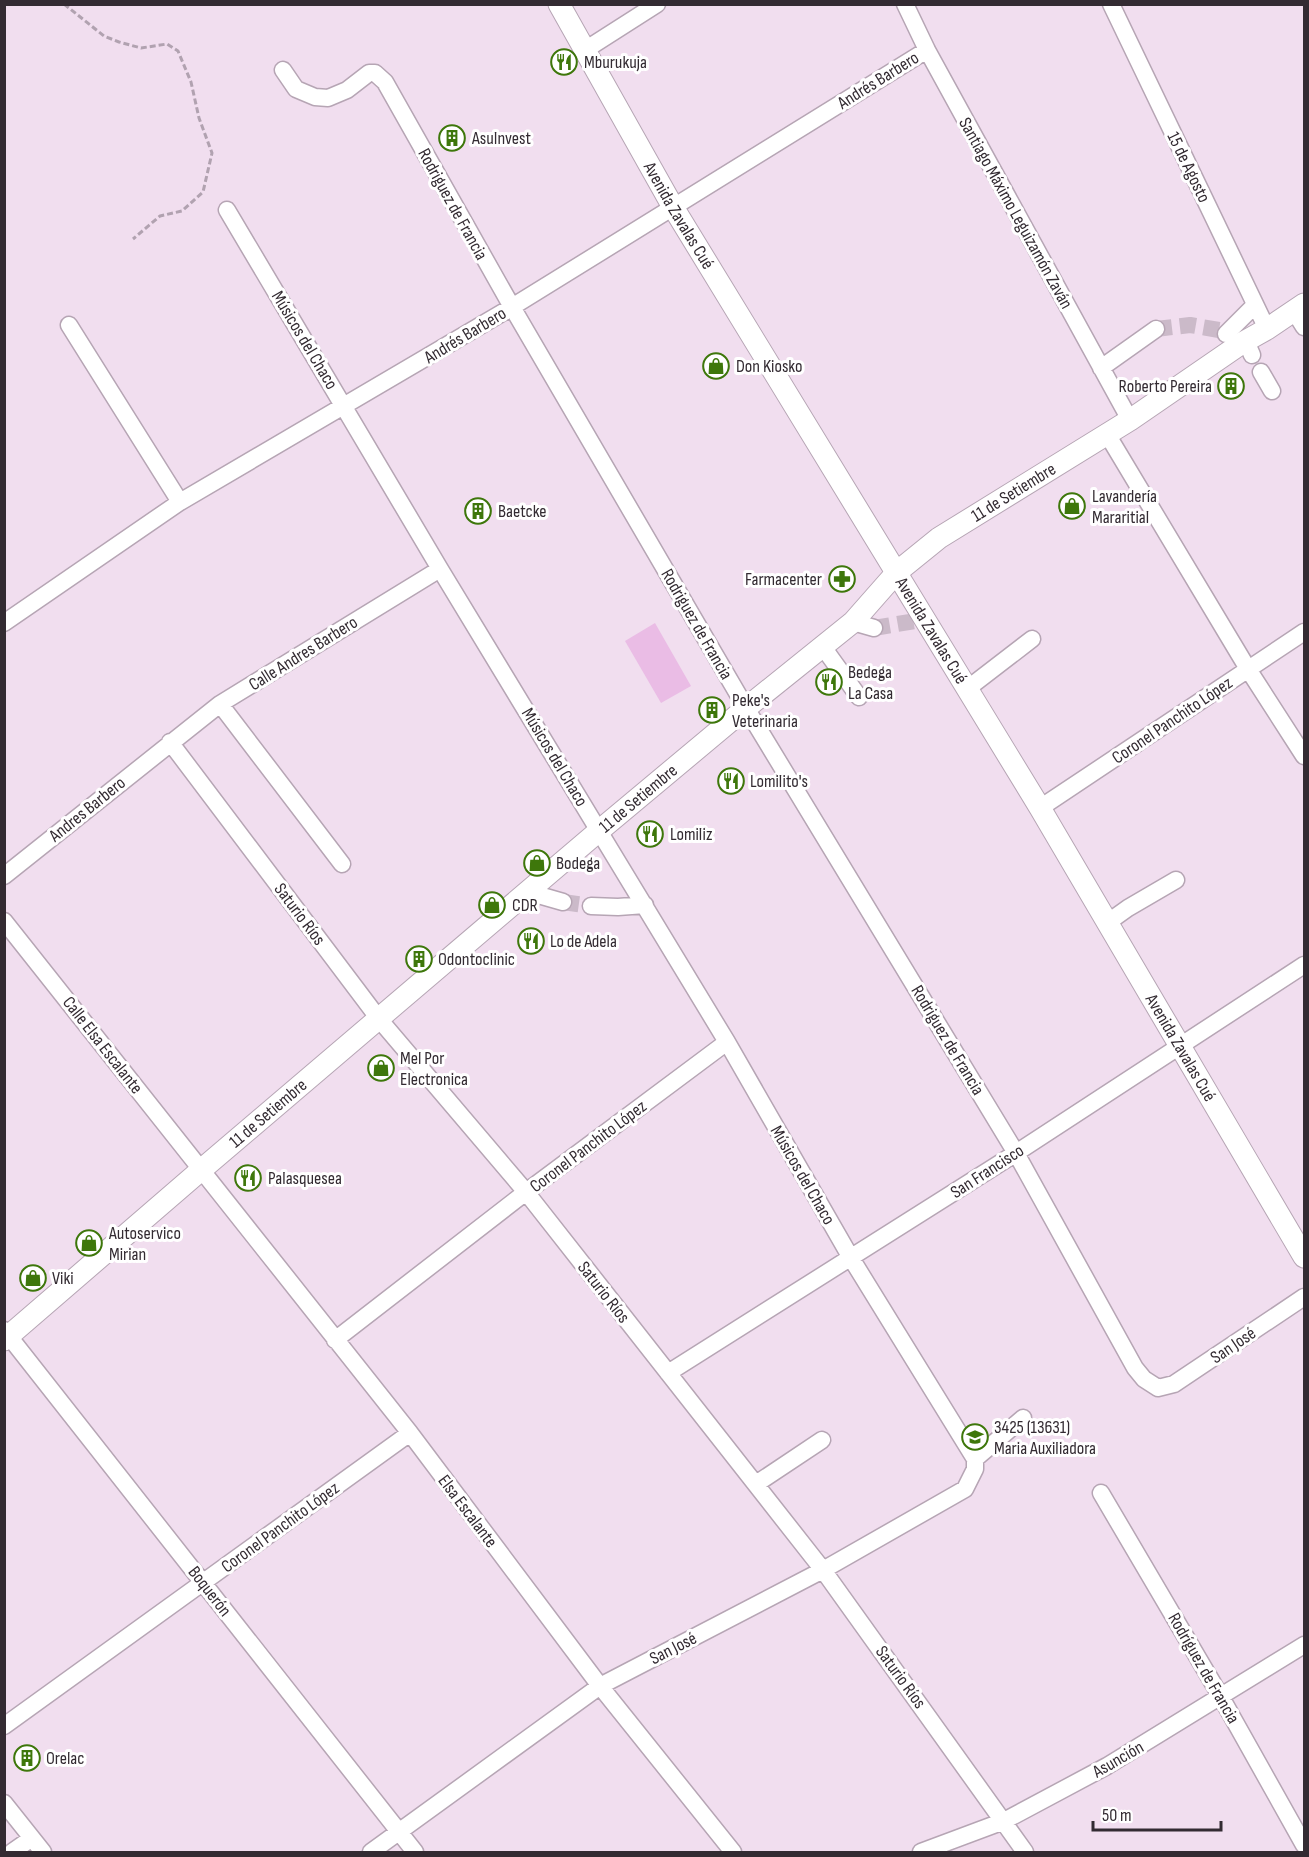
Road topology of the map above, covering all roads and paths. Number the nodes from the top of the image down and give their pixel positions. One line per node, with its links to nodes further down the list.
1 (64, 4): 11 (path)
2 (559, 4): 6 (main road, Avenida Zavalas Cué)
3 (657, 4): 6 (street)
4 (905, 4): 7 (street, Santiago Máximo Leguizamón Zaván)
5 (1111, 4): 12 (street, 15 de Agosto)
6 (585, 50): 9 (main road, Avenida Zavalas Cué)
7 (927, 50): 9 (street, Andrés Barbero); 19 (street, Santiago Máximo Leguizamón Zaván)
8 (283, 70): 13 (street, Rodriguez de Francia)
9 (673, 207): 13 (street, Andrés Barbero); 27 (main road, Avenida Zavalas Cué)
10 (228, 210): 22 (street, Músicos del Chaco)
11 (134, 239)
12 (1255, 305): 17 (street, 15 de Agosto); 18 (street)
13 (512, 307): 22 (street, Andrés Barbero); 38 (street, Rodriguez de Francia)
14 (1301, 314): 17 (main road, 11 de Setiembre)
15 (69, 325): 25 (street)
16 (1156, 329): 19 (street)
17 (1267, 329): 18 (main road, 11 de Setiembre)
18 (1237, 341): 23 (main road, 11 de Setiembre)
19 (1101, 368): 23 (street, Santiago Máximo Leguizamón Zaván)
20 (1261, 372): 21 (street)
21 (1272, 391)
22 (345, 406): 25 (street, Andrés Barbero); 26 (street, Músicos del Chaco)
23 (1130, 420): 24 (main road, 11 de Setiembre)
24 (1107, 434): 27 (main road, 11 de Setiembre); 34 (street)
25 (180, 502): 29 (street, Andrés Barbero)
26 (440, 568): 37 (street, Calle Andres Barbero); 42 (street, Músicos del Chaco)
27 (897, 572): 28 (main road, 11 de Setiembre); 35 (main road, Avenida Zavalas Cué)
28 (854, 622): 30 (street); 33 (main road, 11 de Setiembre)
29 (4, 623)
30 (874, 628)
31 (1305, 632): 34 (street, Coronel Panchito López)
32 (1032, 639): 35 (street)
33 (823, 647): 36 (street); 38 (main road, 11 de Setiembre)
34 (1248, 669): 40 (street); 41 (street, Coronel Panchito López)
35 (967, 688): 41 (main road, Avenida Zavalas Cué)
36 (859, 698)
37 (220, 704): 39 (street, Calle Andres Barbero); 43 (street)
38 (746, 708): 42 (main road, 11 de Setiembre); 56 (street, Rodriguez de Francia)
39 (170, 742): 44 (street, Andres Barbero); 53 (street, Saturio Ríos)
40 (1305, 756)
41 (1040, 808): 51 (main road, Avenida Zavalas Cué)
42 (600, 830): 46 (main road, 11 de Setiembre); 48 (street, Músicos del Chaco)
43 (342, 864)
44 (4, 876)
45 (1176, 880): 51 (street)
46 (528, 892): 47 (street); 53 (main road, 11 de Setiembre)
47 (563, 902)
48 (645, 905): 49 (street); 54 (street, Músicos del Chaco)
49 (591, 906)
50 (4, 921): 57 (street, Calle Elsa Escalante)
51 (1107, 923): 55 (main road, Avenida Zavalas Cué)
52 (1305, 965): 55 (street, San Francisco)
53 (380, 1019): 57 (main road, 11 de Setiembre); 58 (street, Saturio Ríos)
54 (727, 1042): 58 (street, Coronel Panchito López); 60 (street, Músicos del Chaco)
55 (1180, 1046): 56 (street, San Francisco); 59 (main road, Avenida Zavalas Cué)
56 (1016, 1153): 60 (street, San Francisco); 65 (street, Rodriguez de Francia)
57 (201, 1170): 62 (main road, 11 de Setiembre); 63 (street, Elsa Escalante)
58 (526, 1192): 63 (street, Coronel Panchito López); 64 (street, Saturio Ríos)
59 (1305, 1257)
60 (851, 1258): 64 (street, San Francisco); 69 (street, Músicos del Chaco)
61 (1305, 1298): 65 (street, San José)
62 (6, 1335): 73 (street, Boquerón)
63 (335, 1340): 67 (street, Elsa Escalante)
64 (668, 1373): 70 (street, Saturio Ríos)
65 (1158, 1388)
66 (1023, 1418): 69 (street)
67 (410, 1433): 73 (street, Coronel Panchito López); 75 (street, Elsa Escalante)
68 (822, 1440): 70 (street)
69 (975, 1459): 72 (street, San José)
70 (756, 1484): 72 (street, Saturio Ríos)
71 (1101, 1493): 76 (street, Rodríguez de Francia)
72 (823, 1570): 75 (street, San José); 79 (street, Saturio Ríos)
73 (203, 1583): 77 (street, Coronel Panchito López); 80 (street, Boquerón)
74 (1305, 1645): 76 (street, Asunción)
75 (600, 1686): 80 (street, San José); 87 (street, Elsa Escalante)
76 (1221, 1697): 79 (street, Asunción); 82 (street, Rodríguez de Francia)
77 (4, 1726)
78 (4, 1803): 81 (street)
79 (1004, 1821): 88 (street, Asunción); 89 (street, Saturio Ríos)
80 (399, 1832): 85 (street, San José); 86 (street, Boquerón)
81 (32, 1838): 83 (street); 84 (street)
82 (1305, 1845)
83 (12, 1852)
84 (43, 1852)
85 (371, 1852)
86 (415, 1852)
87 (733, 1852)
88 (921, 1852)
89 (1025, 1852)

